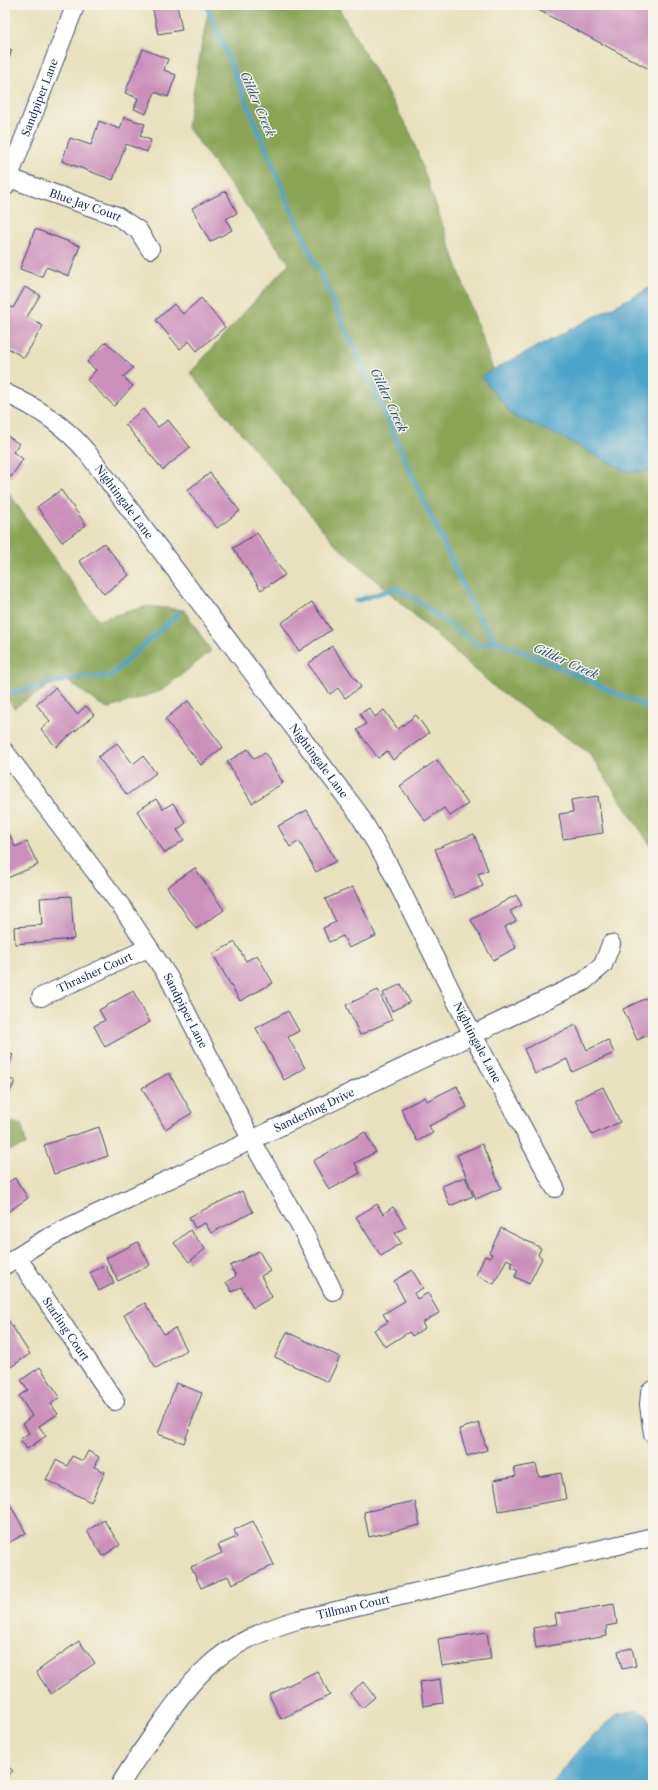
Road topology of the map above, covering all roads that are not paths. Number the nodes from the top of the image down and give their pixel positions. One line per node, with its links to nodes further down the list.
1 (74, 9): 2 (street, Sandpiper Lane)
2 (7, 183): 3 (street, Blue Jay Court)
3 (150, 249)
4 (5, 394): 9 (street, Nightingale Lane)
5 (5, 752): 7 (street, Sandpiper Lane)
6 (611, 944): 9 (street, Sanderling Drive)
7 (148, 948): 8 (street, Thrasher Court); 10 (street, Sandpiper Lane)
8 (41, 996)
9 (474, 1035): 10 (street, Sanderling Drive); 11 (street, Nightingale Lane)
10 (252, 1141): 12 (street, Sanderling Drive); 13 (street, Sandpiper Lane)
11 (555, 1188)
12 (11, 1261): 15 (street, Starling Court)
13 (333, 1290)
14 (653, 1390): 16 (street)
15 (115, 1401)
16 (653, 1434)
17 (653, 1537): 18 (street, Tillman Court)
18 (120, 1785)

